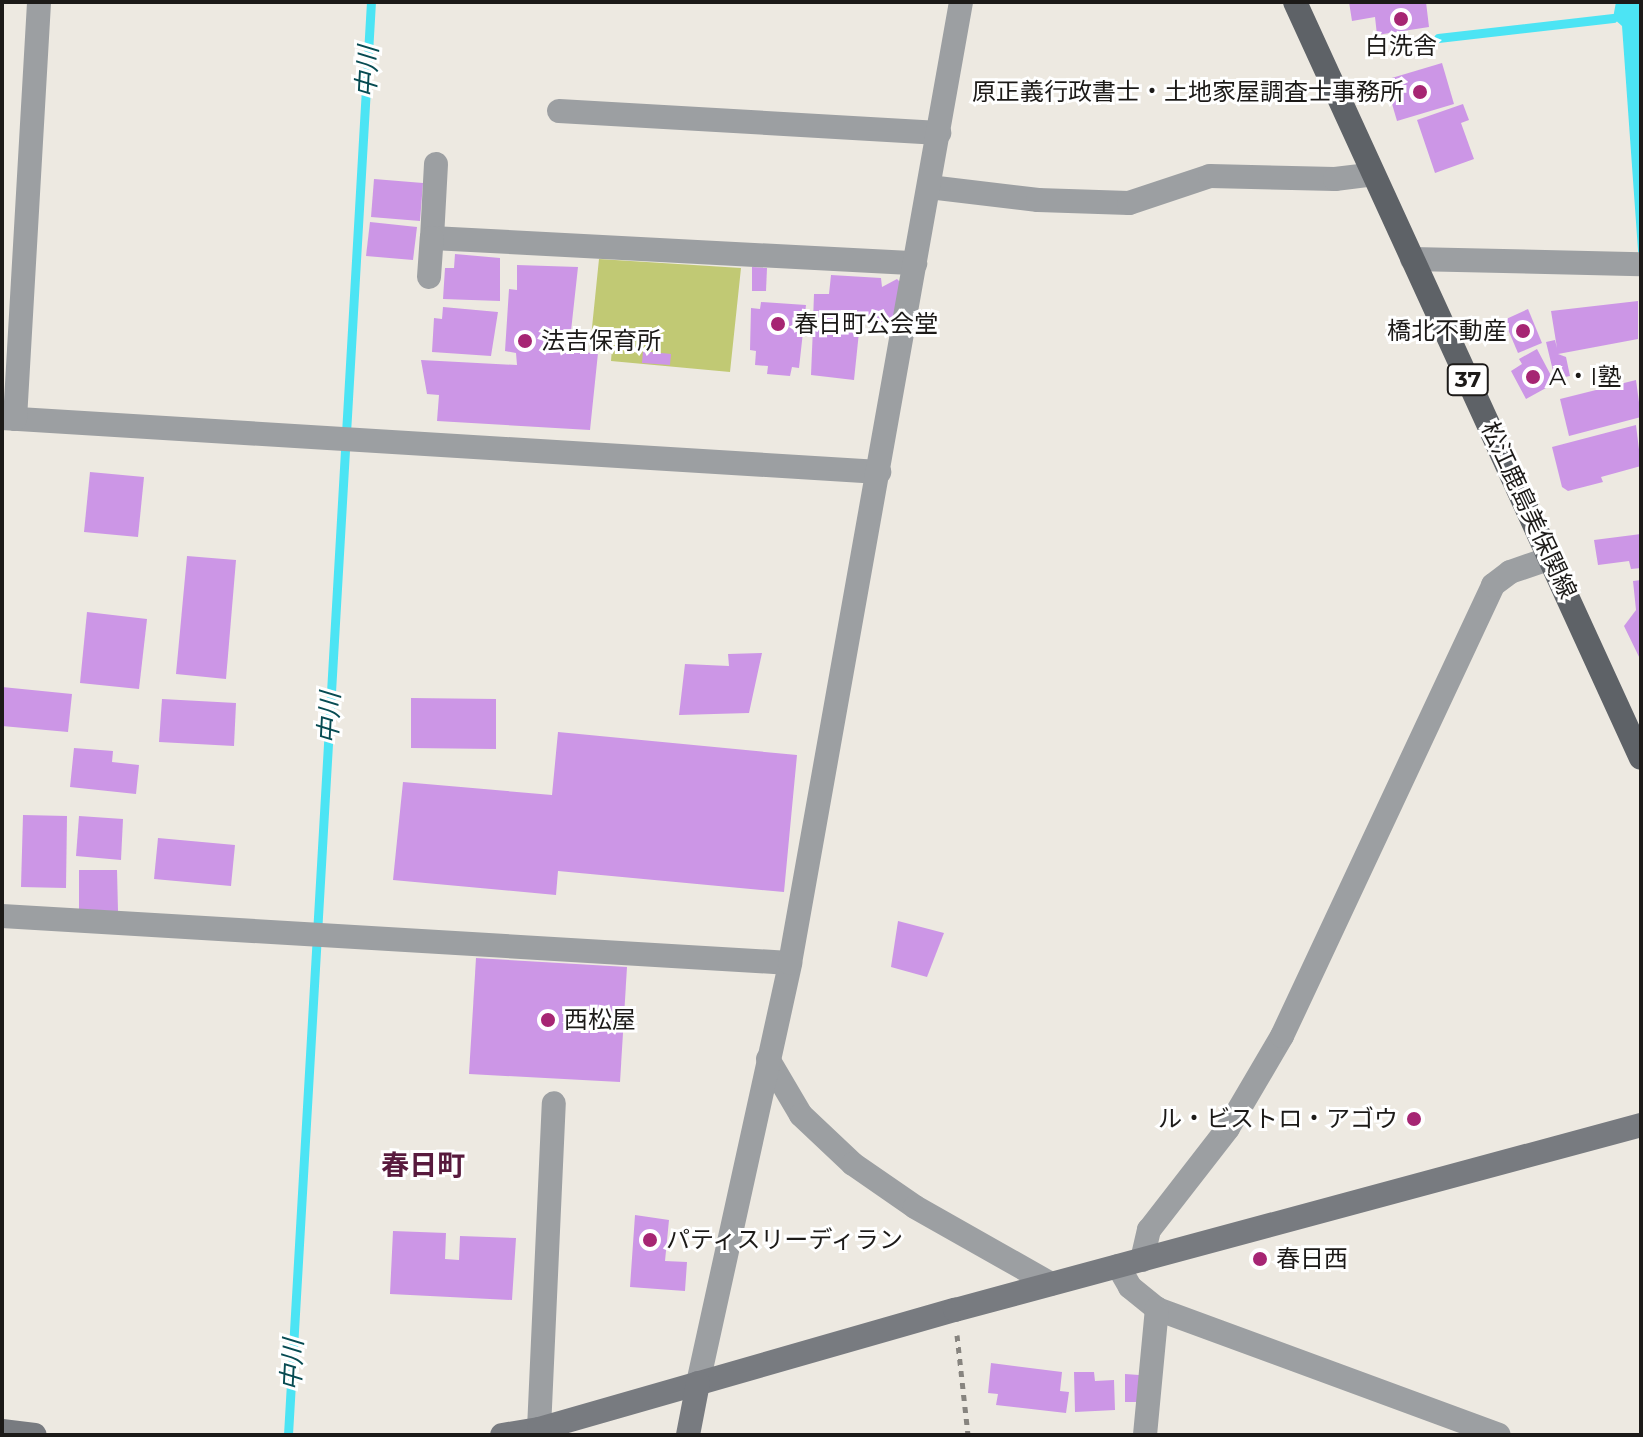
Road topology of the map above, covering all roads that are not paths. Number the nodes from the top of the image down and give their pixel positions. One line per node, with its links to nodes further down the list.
1 (39, 2): 14 (street)
2 (961, 2): 5 (street)
3 (1295, 2): 7 (main road, 松江鹿島美保関線 / 37)
4 (559, 111): 5 (street)
5 (939, 133): 8 (street)
6 (436, 164): 9 (street)
7 (1373, 174): 8 (street); 10 (main road, 松江鹿島美保関線 / 37)
8 (929, 187): 11 (street)
9 (432, 238): 11 (street); 13 (street)
10 (1412, 259): 12 (street); 16 (main road, 松江鹿島美保関線 / 37)
11 (915, 263): 15 (street)
12 (1638, 264)
13 (429, 277)
14 (8, 419): 15 (street)
15 (879, 472): 19 (street)
16 (1551, 558): 17 (main road, 松江鹿島美保関線 / 37); 23 (street)
17 (1641, 758)
18 (2, 916): 19 (street)
19 (790, 963): 20 (street)
20 (768, 1059): 25 (street); 27 (street)
21 (554, 1103): 29 (street)
22 (1641, 1125): 23 (street)
23 (1142, 1260): 24 (street)
24 (1118, 1266): 25 (street); 26 (street)
25 (1051, 1284): 27 (street)
26 (1157, 1309): 28 (street); 34 (street)
27 (698, 1383): 29 (street); 33 (street)
28 (1438, 1424): 35 (street)
29 (539, 1429): 32 (street)
30 (2, 1431): 31 (street)
31 (35, 1435)
32 (502, 1435)
33 (688, 1435)
34 (1145, 1435)
35 (1499, 1435)

